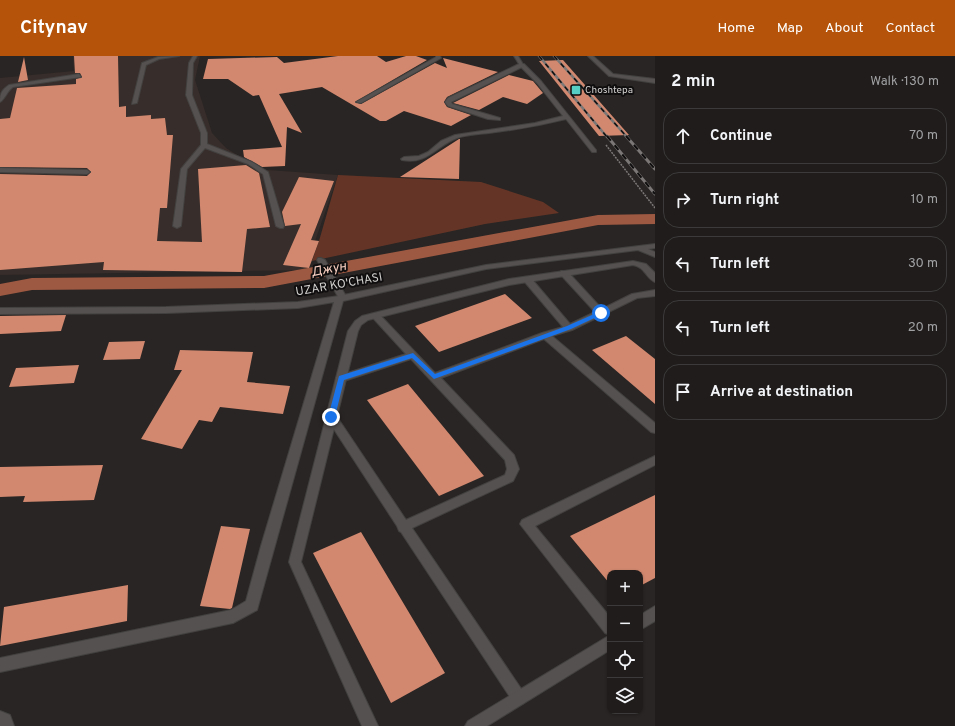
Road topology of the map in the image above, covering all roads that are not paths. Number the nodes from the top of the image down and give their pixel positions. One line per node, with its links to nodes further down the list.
1 (177, 56): 11 (street)
2 (195, 56): 14 (street)
3 (438, 56): 10 (street)
4 (516, 56): 6 (street)
5 (590, 56): 8 (street)
6 (522, 65): 12 (street); 13 (street)
7 (79, 76): 9 (street)
8 (655, 80)
9 (0, 100)
10 (358, 102)
11 (134, 103)
12 (567, 117): 15 (street); 16 (street)
13 (498, 119)
14 (204, 145): 19 (street); 20 (street)
15 (594, 150)
16 (404, 159)
17 (0, 170): 18 (street)
18 (87, 172)
19 (178, 226)
20 (280, 226)
21 (655, 246): 22 (street, UZAR KO'CHASI)
22 (640, 249): 23 (street); 25 (street); 30 (street, UZAR KO'CHASI)
23 (655, 255)
24 (321, 260): 30 (street)
25 (642, 264): 26 (street); 28 (street)
26 (564, 273): 27 (street); 32 (street)
27 (527, 279): 33 (street); 34 (street)
28 (655, 279)
29 (655, 293): 32 (street)
30 (340, 295): 31 (street, UZAR KO'CHASI); 47 (street)
31 (0, 311)
32 (601, 313): 34 (street)
33 (376, 316): 36 (street); 38 (street)
34 (569, 328): 35 (street)
35 (545, 336): 37 (street); 40 (street)
36 (413, 355): 37 (street); 38 (street)
37 (434, 377): 42 (street)
38 (341, 378): 39 (street)
39 (331, 417): 42 (street); 51 (street)
40 (655, 429)
41 (655, 460): 45 (street)
42 (403, 527): 48 (street)
43 (655, 613): 44 (street)
44 (643, 621)
45 (607, 624)
46 (607, 644): 48 (street)
47 (0, 665)
48 (519, 698): 52 (street)
49 (0, 718): 50 (street)
50 (6, 726)
51 (370, 726)
52 (473, 726)

